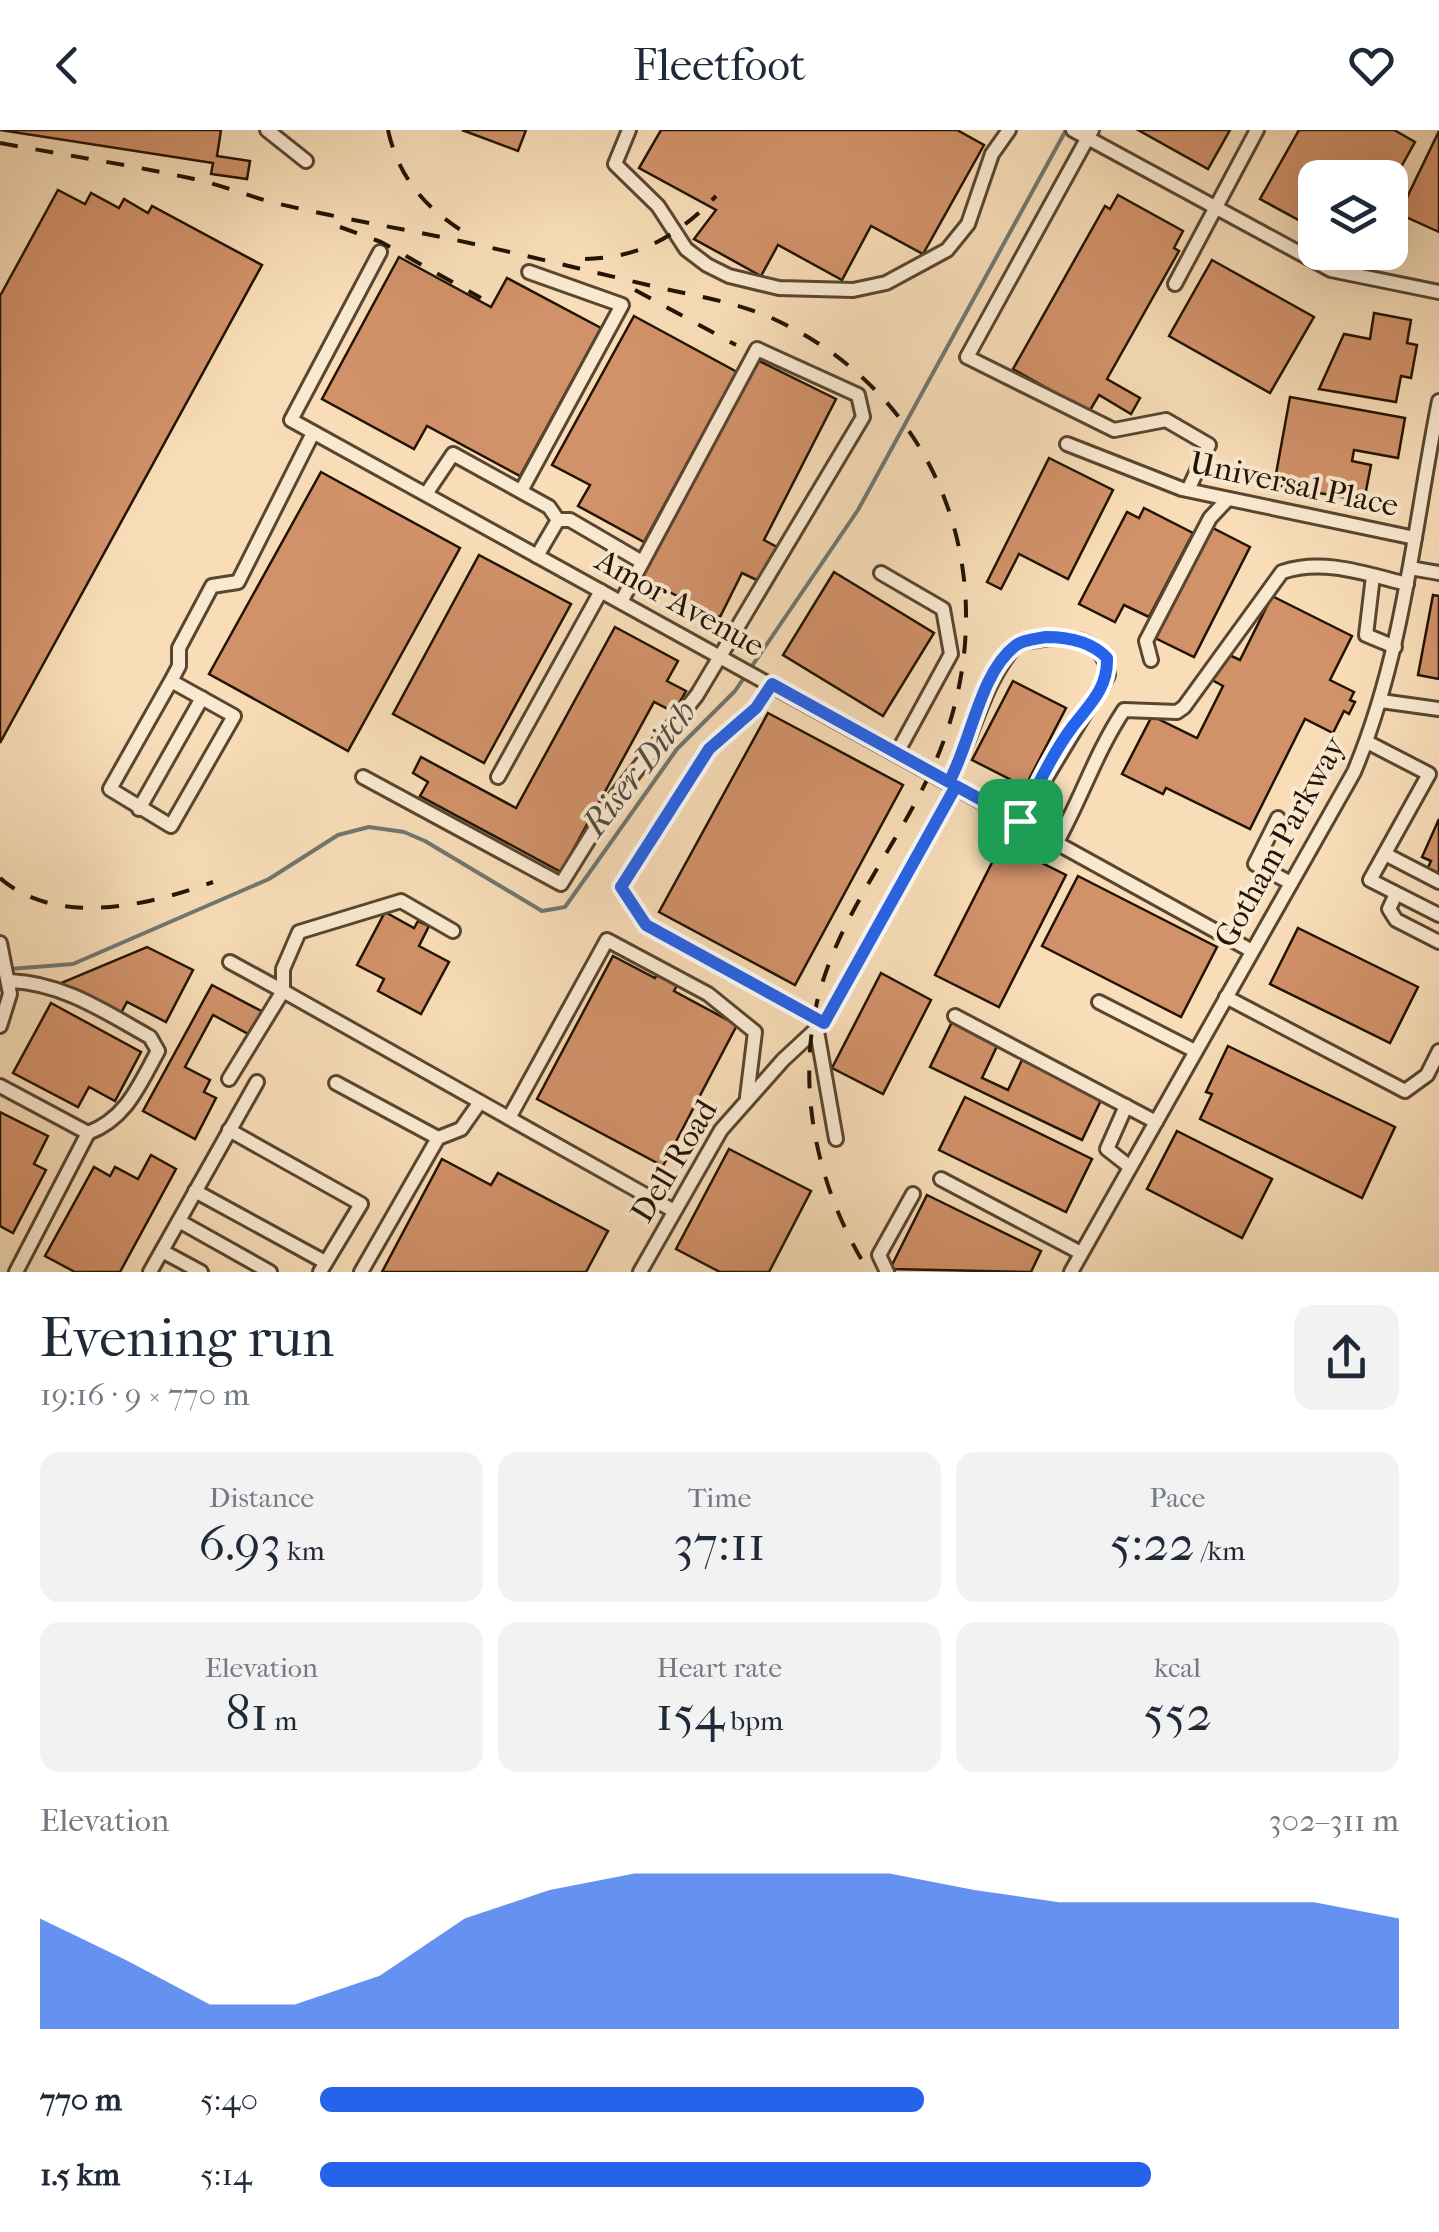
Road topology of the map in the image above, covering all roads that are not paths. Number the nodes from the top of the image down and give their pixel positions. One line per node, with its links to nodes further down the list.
1 (266, 130): 7 (street)
2 (629, 130): 3 (street)
3 (1009, 130)
4 (1073, 130): 6 (street)
5 (1257, 130): 8 (street)
6 (1090, 134): 8 (street); 16 (street)
7 (306, 160)
8 (1216, 208): 11 (street); 12 (street)
9 (380, 252): 14 (street, Amor Avenue)
10 (529, 272): 17 (street)
11 (1175, 284)
12 (1439, 292)
13 (1439, 401): 21 (street, Gotham Parkway)
14 (313, 432): 18 (street, Amor Avenue); 34 (street)
15 (1067, 444): 16 (street, Universal Place)
16 (1188, 490): 19 (street, Universal Place)
17 (521, 491): 18 (street); 20 (street)
18 (426, 494): 22 (street, Amor Avenue)
19 (1228, 499): 21 (street, Universal Place); 33 (street)
20 (558, 520): 22 (street); 23 (street)
21 (1415, 538): 24 (street, Gotham Parkway)
22 (537, 556): 29 (street, Amor Avenue)
23 (642, 562): 30 (street); 32 (street)
24 (1410, 568): 26 (street); 28 (street, Gotham Parkway)
25 (881, 573): 40 (street)
26 (1439, 573)
27 (1373, 576): 28 (street); 31 (street); 48 (street)
28 (1407, 584): 31 (street, Gotham Parkway)
29 (602, 591): 30 (street, Amor Avenue); 43 (street)
30 (621, 602): 32 (street, Amor Avenue)
31 (1395, 648): 37 (street, Gotham Parkway)
32 (720, 656): 35 (street, Amor Avenue); 42 (street)
33 (1150, 660)
34 (171, 681): 36 (street); 45 (street)
35 (772, 684): 40 (street, Amor Avenue); 65 (street)
36 (202, 698): 45 (street); 45 (street)
37 (1381, 701): 38 (street); 39 (street, Gotham Parkway)
38 (1439, 709)
39 (1367, 742): 41 (street); 50 (street, Gotham Parkway)
40 (897, 753): 44 (street, Amor Avenue)
41 (1434, 776): 49 (street)
42 (363, 777)
43 (498, 777)
44 (952, 784): 47 (street, Amor Avenue); 47 (street, Dell Road); 65 (street, Dell Road)
45 (139, 808)
46 (1278, 818): 50 (street)
47 (1020, 821): 48 (street, Amor Avenue)
48 (1056, 842): 57 (street, Amor Avenue)
49 (1384, 854): 51 (street); 52 (street)
50 (1291, 882): 57 (street, Gotham Parkway)
51 (1439, 882)
52 (1396, 894): 53 (street); 56 (street)
53 (1439, 915)
54 (453, 930): 60 (street)
55 (0, 942): 59 (street)
56 (1439, 942)
57 (1252, 951): 61 (street, Gotham Parkway)
58 (230, 962): 60 (street)
59 (10, 982): 64 (street); 78 (street)
60 (283, 991): 68 (street); 73 (street)
61 (1226, 997): 66 (street); 67 (street, Gotham Parkway)
62 (1099, 1002): 67 (street)
63 (955, 1016): 74 (street)
64 (0, 1026)
65 (820, 1027): 72 (street, Dell Road); 80 (street)
66 (1439, 1051)
67 (1196, 1052): 76 (street, Gotham Parkway)
68 (229, 1079)
69 (257, 1082): 77 (street)
70 (336, 1084): 79 (street)
71 (0, 1086): 78 (street)
72 (747, 1097): 75 (street); 85 (street, Dell Road)
73 (480, 1102): 75 (street); 79 (street)
74 (1126, 1106): 76 (street); 81 (street)
75 (509, 1118): 85 (street)
76 (1156, 1122): 81 (street, Gotham Parkway)
77 (229, 1130): 83 (street); 89 (street)
78 (88, 1133): 90 (street)
79 (438, 1138): 94 (street)
80 (836, 1138)
81 (1130, 1167): 88 (street, Gotham Parkway)
82 (940, 1179): 88 (street)
83 (195, 1191): 86 (street); 89 (street)
84 (913, 1194): 96 (street)
85 (674, 1211): 95 (street, Dell Road)
86 (178, 1221): 87 (street); 93 (street)
87 (162, 1251): 91 (street); 92 (street)
88 (1082, 1254): 97 (street, Gotham Parkway)
89 (323, 1267)
90 (16, 1272)
91 (150, 1272)
92 (202, 1272)
93 (270, 1272)
94 (361, 1272)
95 (640, 1272)
96 (887, 1272)
97 (1071, 1272)

